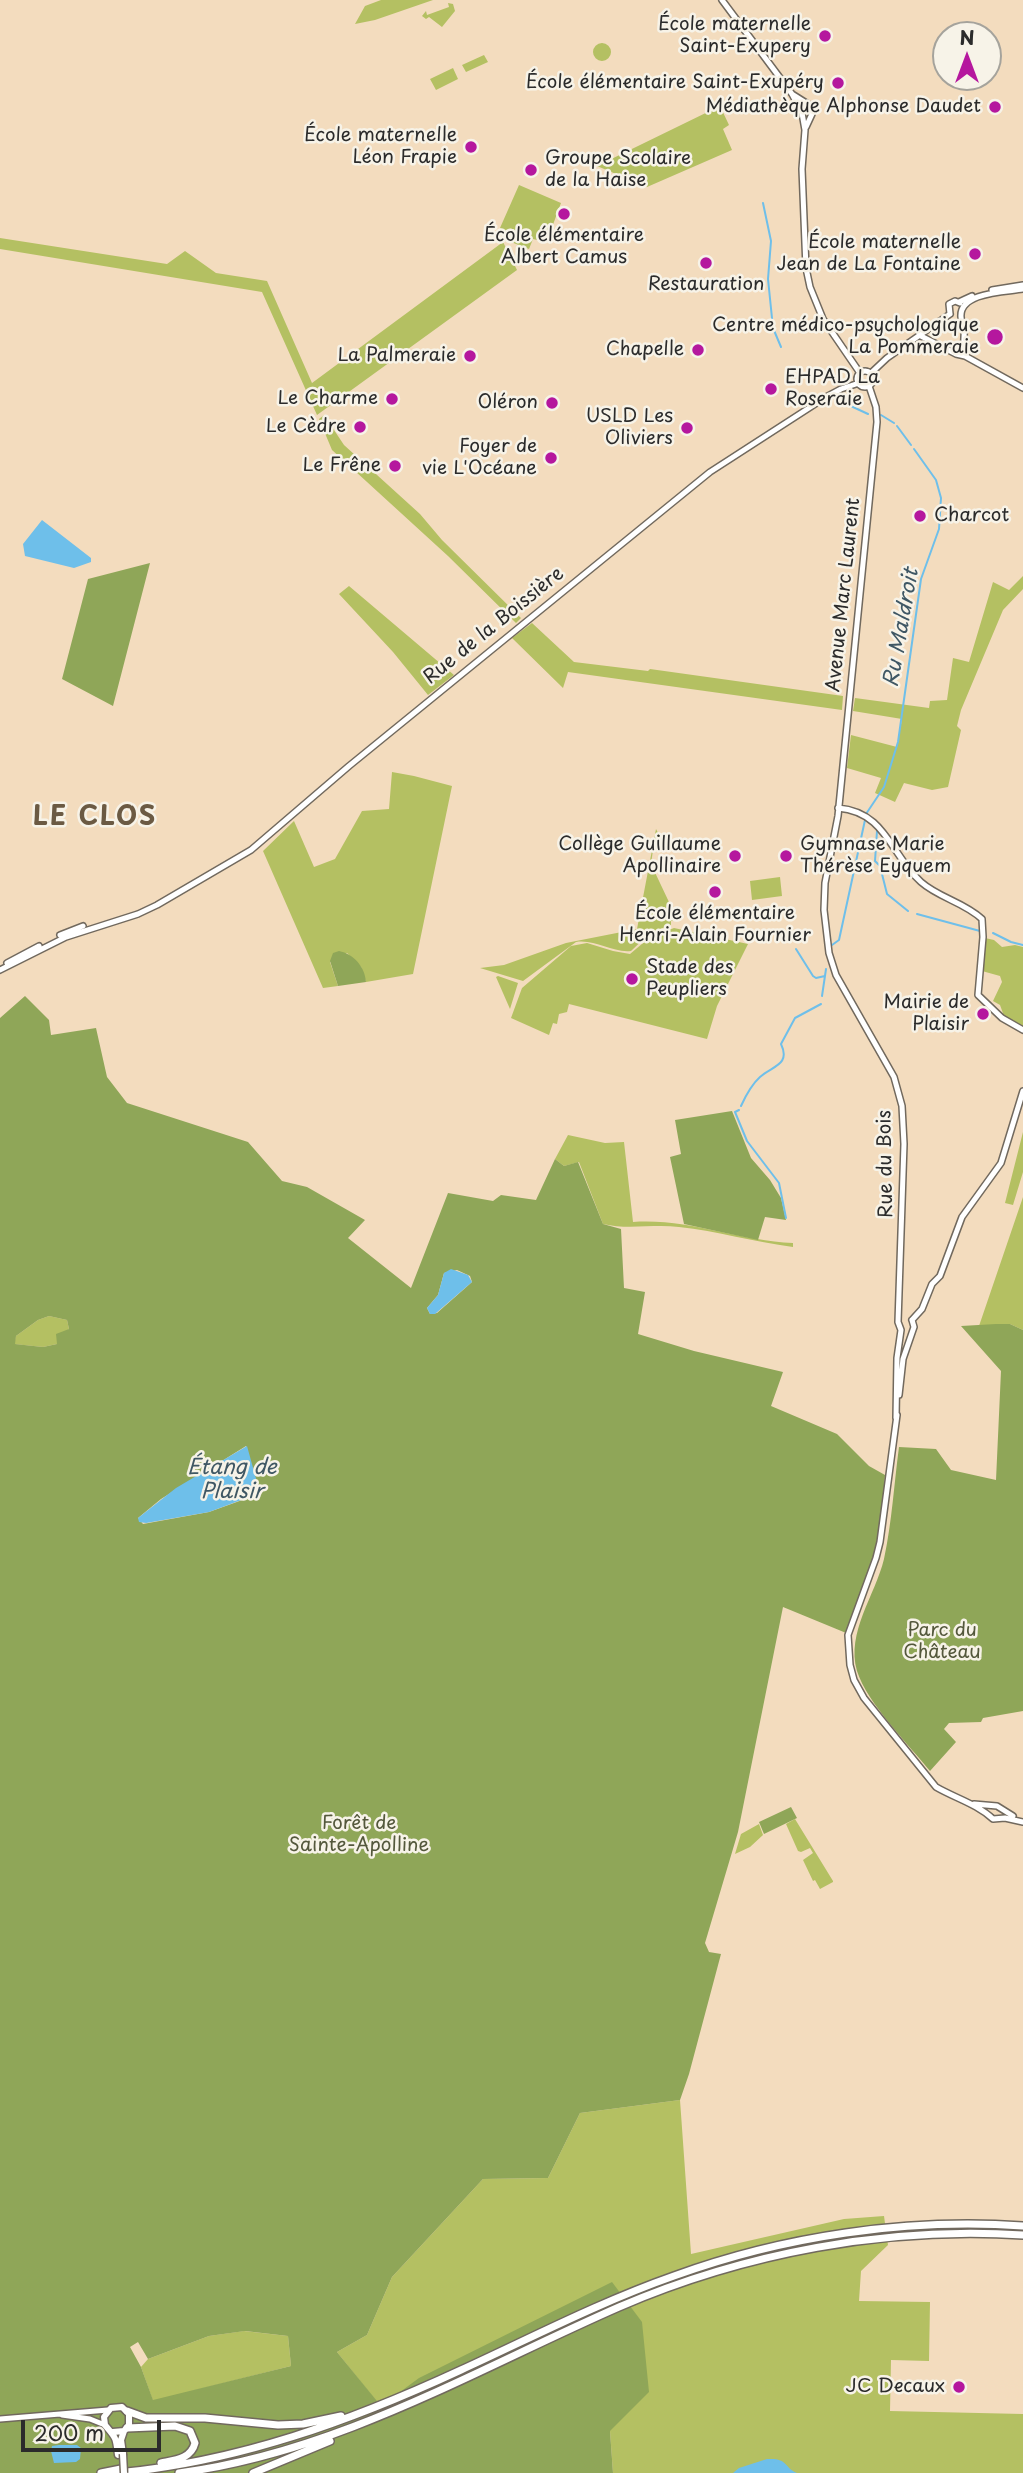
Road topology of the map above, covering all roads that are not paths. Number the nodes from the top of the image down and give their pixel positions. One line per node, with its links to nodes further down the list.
1 (722, 0): 2 (street)
2 (792, 94): 3 (street); 4 (street)
3 (803, 99): 4 (street); 5 (street)
4 (800, 107): 5 (street)
5 (807, 118): 10 (street)
6 (1023, 287): 7 (street)
7 (958, 312): 8 (street); 9 (street)
8 (919, 335): 9 (street); 11 (street)
9 (965, 356): 14 (street)
10 (860, 373): 11 (street); 12 (street)
11 (871, 373): 13 (street)
12 (859, 383): 13 (street); 16 (street, Rue de la Boissière)
13 (869, 386): 15 (street, Avenue Marc Laurent)
14 (1023, 388)
15 (838, 808): 17 (street, Avenue Marc Laurent); 18 (street)
16 (0, 969)
17 (844, 988): 20 (street, Rue du Bois)
18 (1023, 1030)
19 (1023, 1091): 21 (street)
20 (900, 1311): 21 (street); 22 (street, Rue du Bois)
21 (909, 1319): 22 (street); 24 (street)
22 (900, 1320): 23 (street, Rue du Bois)
23 (901, 1330): 24 (street); 25 (street, Rue du Bois)
24 (911, 1331): 25 (street)
25 (896, 1418): 26 (street)
26 (989, 1810): 27 (street); 28 (street)
27 (1001, 1810): 28 (street); 29 (street)
28 (999, 1818): 29 (street)
29 (1021, 1821)
30 (1023, 2226): 34 (highway)
31 (1023, 2235): 38 (highway)
32 (108, 2410): 33 (main road); 35 (street); 37 (main road)
33 (127, 2411): 34 (highway); 39 (main road)
34 (359, 2414): 43 (highway)
35 (48, 2415): 36 (street); 37 (street)
36 (0, 2419)
37 (105, 2425): 40 (main road)
38 (351, 2428): 44 (highway); 45 (highway)
39 (126, 2429): 40 (main road); 41 (main road); 42 (highway)
40 (113, 2432): 41 (main road)
41 (120, 2455): 43 (main road, bridge)
42 (102, 2473)
43 (121, 2473)
44 (179, 2473)
45 (253, 2473)

